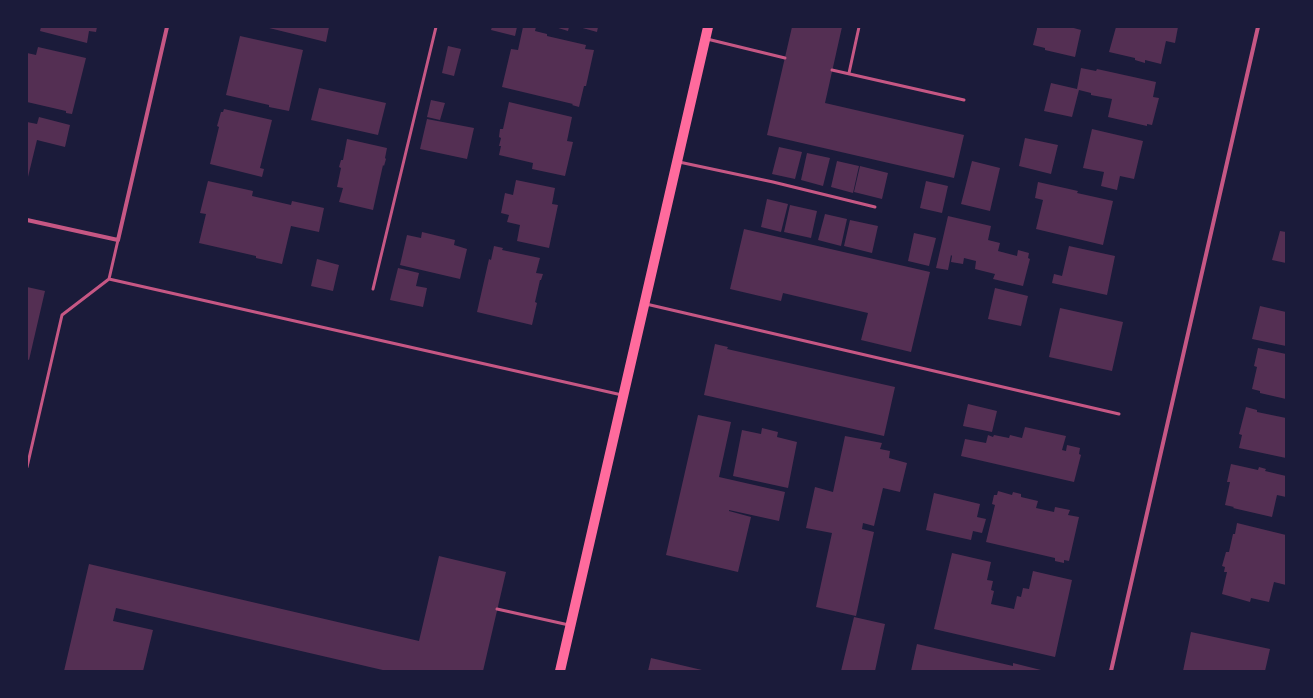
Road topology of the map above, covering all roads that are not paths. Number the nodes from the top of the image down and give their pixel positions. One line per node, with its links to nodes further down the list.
1 (167, 27): 14 (street)
2 (436, 27): 16 (lane)
3 (708, 27): 6 (main road)
4 (859, 27): 9 (lane)
5 (1258, 27): 24 (street)
6 (706, 39): 7 (lane); 11 (main road)
7 (785, 58)
8 (832, 70): 9 (lane)
9 (849, 73): 10 (lane)
10 (964, 100)
11 (677, 162): 12 (lane); 17 (main road)
12 (875, 207)
13 (27, 220): 14 (street)
14 (118, 240): 15 (lane)
15 (109, 279): 18 (lane); 20 (lane)
16 (373, 289)
17 (644, 304): 18 (main road); 19 (lane)
18 (623, 396): 22 (main road)
19 (1119, 414)
20 (27, 467)
21 (497, 609): 22 (lane)
22 (571, 626): 23 (main road)
23 (560, 671)
24 (1111, 671)

